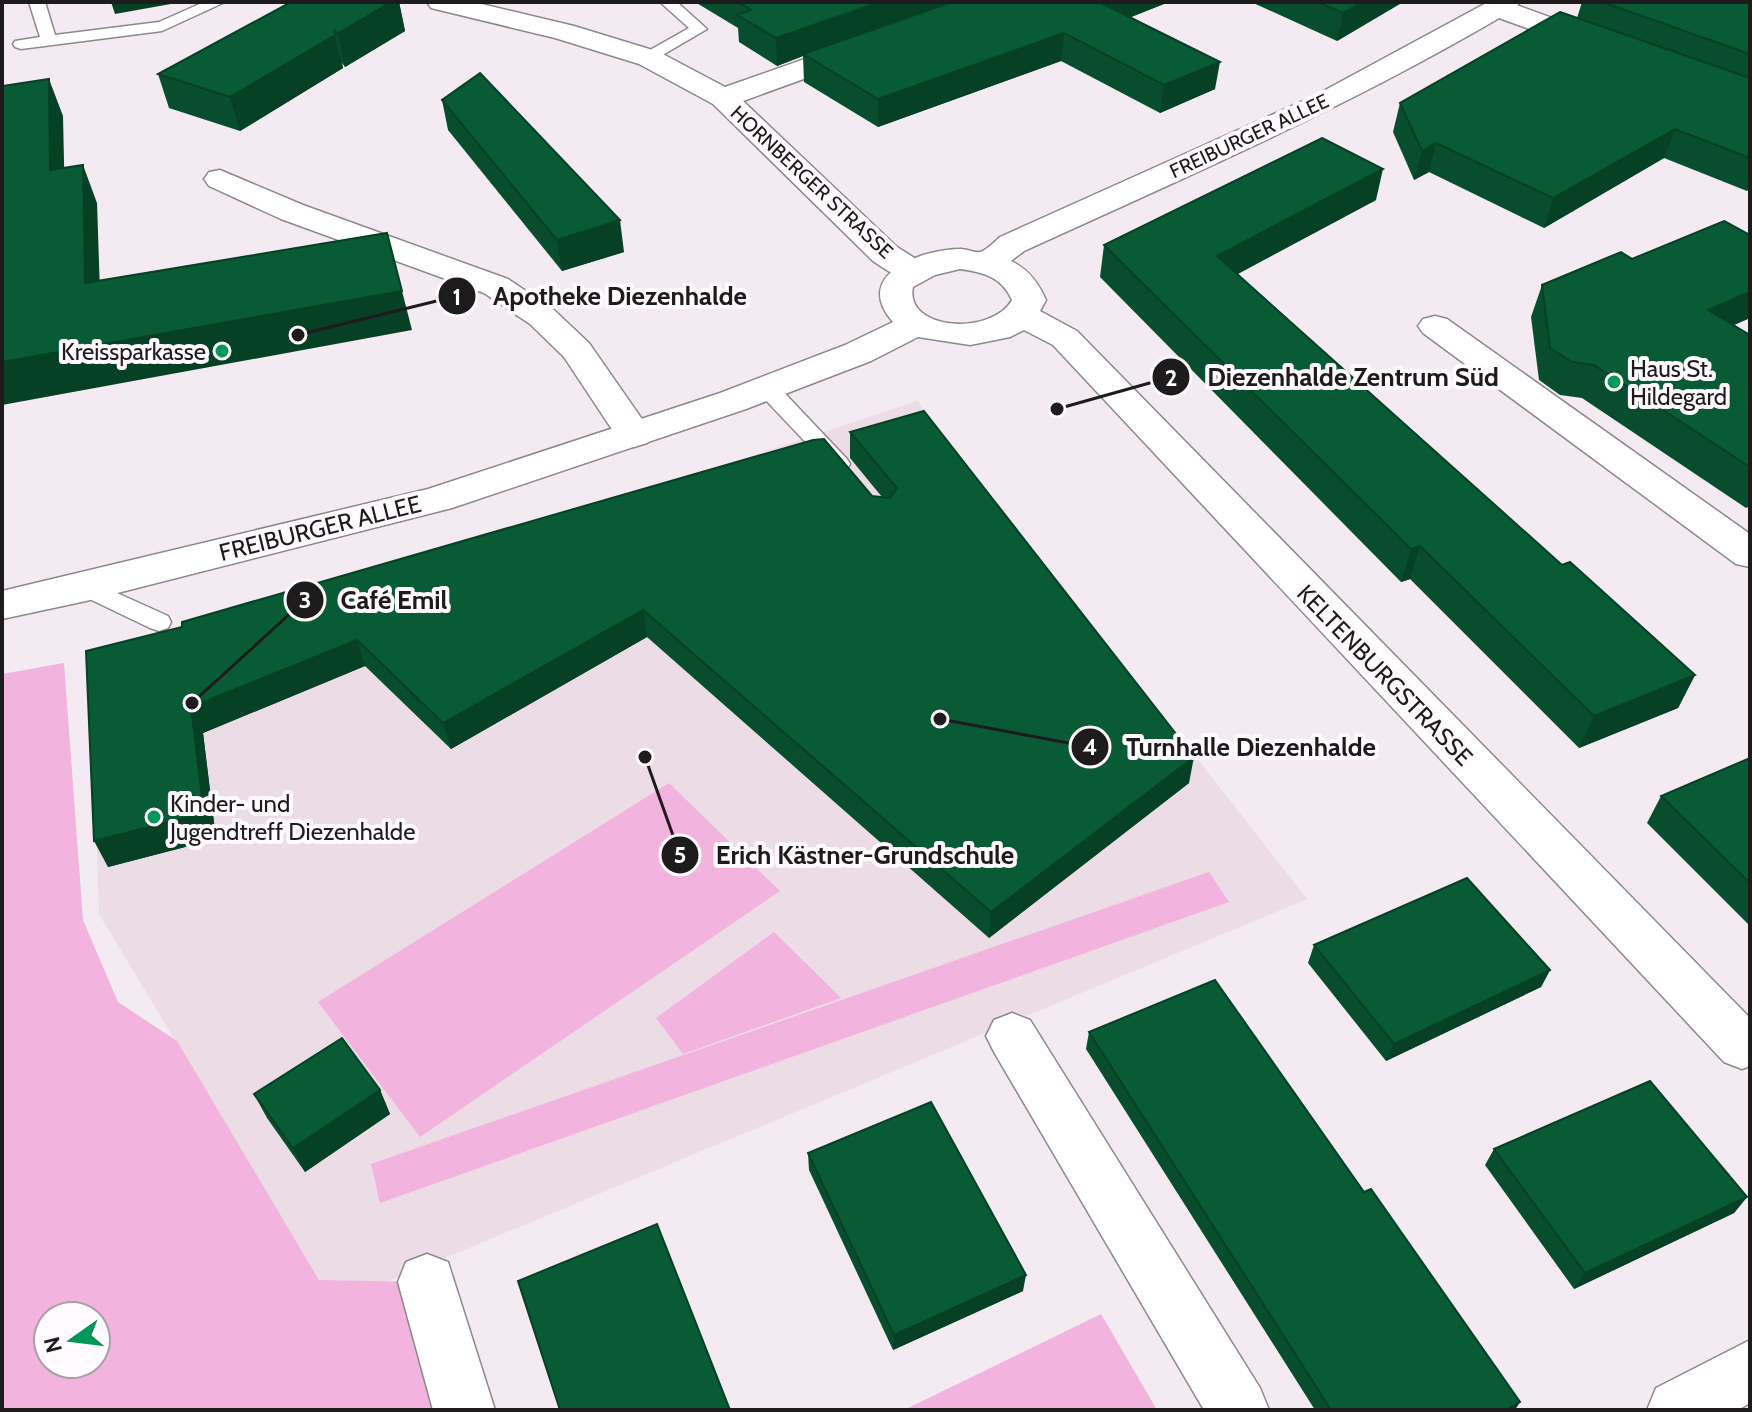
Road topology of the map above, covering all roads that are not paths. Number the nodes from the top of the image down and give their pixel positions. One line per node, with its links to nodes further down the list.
1 (37, 2): 7 (lane)
2 (217, 2): 7 (lane)
3 (440, 2): 10 (street, HORNBERGER STRASSE)
4 (668, 2): 10 (lane)
5 (1502, 5): 9 (street); 13 (street, FREIBURGER ALLEE)
6 (888, 39): 11 (street)
7 (49, 41): 8 (lane)
8 (21, 44)
9 (1616, 51)
10 (649, 58): 11 (street, HORNBERGER STRASSE)
11 (723, 98): 14 (street, HORNBERGER STRASSE)
12 (220, 179): 19 (street)
13 (987, 263): 14 (street); 15 (street)
14 (912, 271): 16 (street)
15 (1021, 315): 16 (street); 26 (street, KELTENBURGSTRASSE)
16 (917, 324): 18 (street, FREIBURGER ALLEE)
17 (1435, 326): 21 (street)
18 (767, 388): 19 (street, FREIBURGER ALLEE); 20 (lane)
19 (634, 435): 22 (street, FREIBURGER ALLEE)
20 (854, 481)
21 (1750, 554)
22 (86, 587): 23 (street, FREIBURGER ALLEE); 24 (lane)
23 (2, 605)
24 (159, 622)
25 (1012, 1036): 30 (street)
26 (1747, 1047)
27 (427, 1282): 29 (street)
28 (1750, 1370): 31 (street)
29 (464, 1410)
30 (1238, 1410)
31 (1678, 1410)

